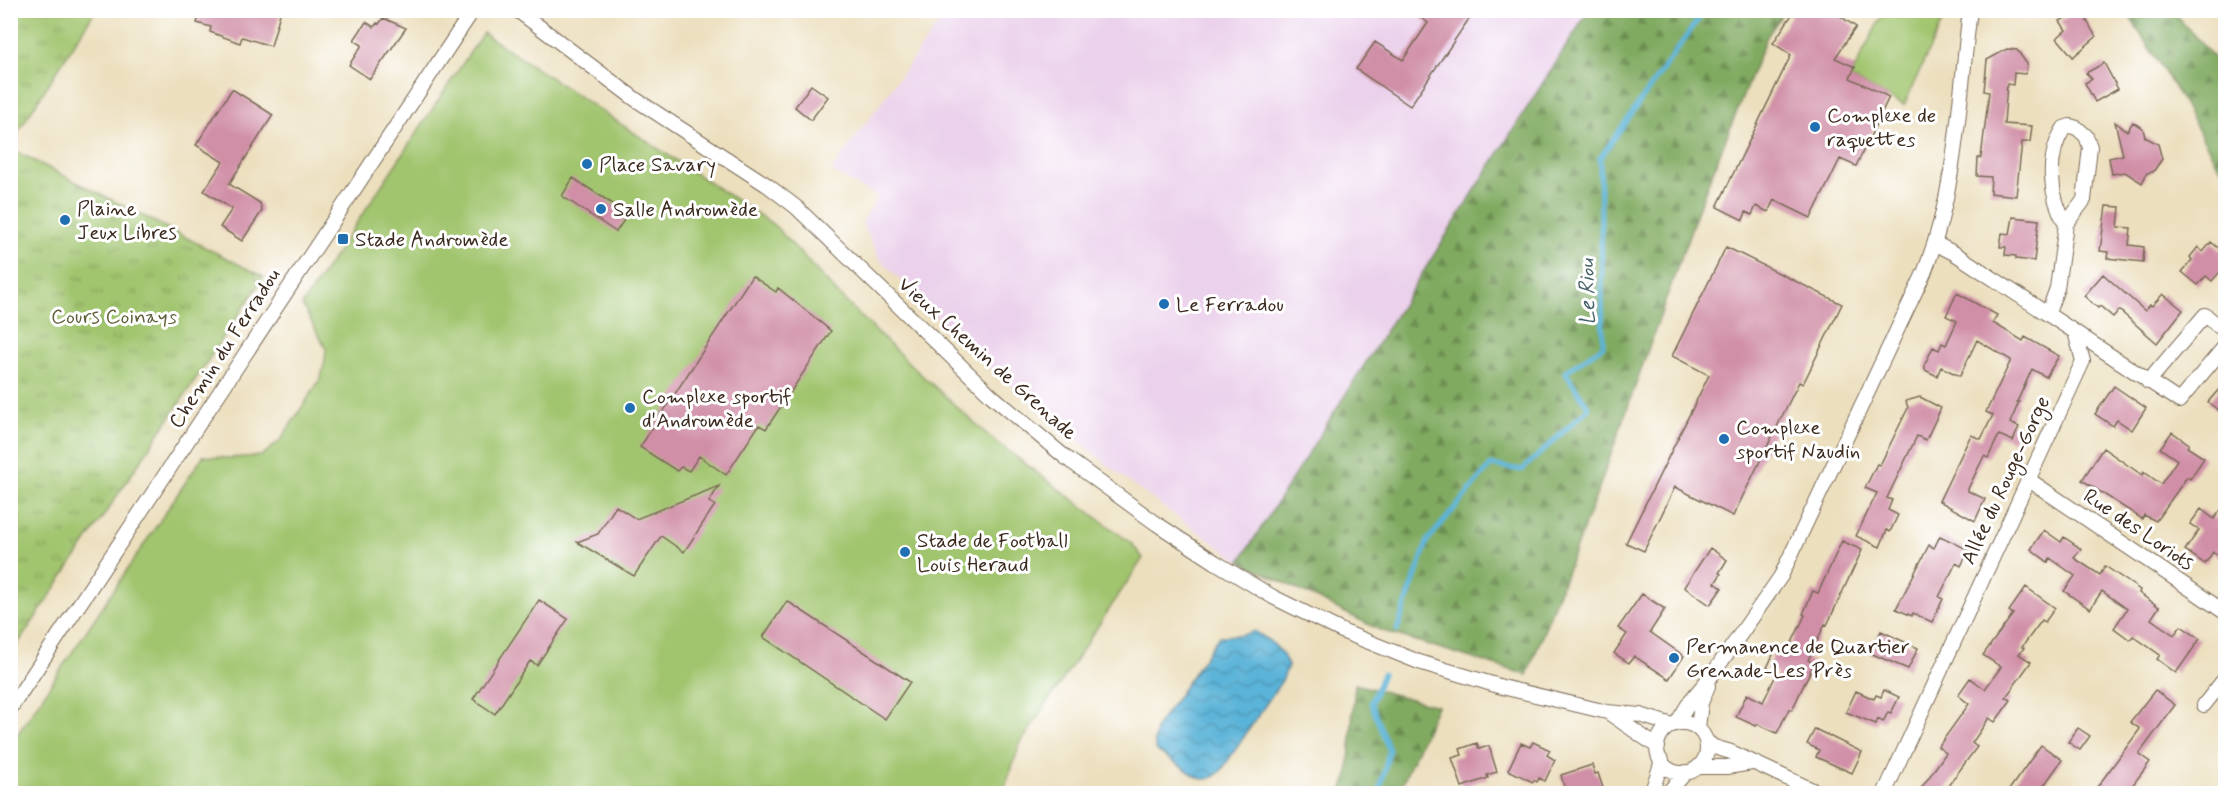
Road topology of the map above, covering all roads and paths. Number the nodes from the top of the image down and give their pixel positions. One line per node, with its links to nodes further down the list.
1 (473, 10): 16 (street, Chemin du Ferradou)
2 (517, 10): 17 (street, Vieux Chemin de Grenade)
3 (1970, 10): 5 (street)
4 (2066, 224): 4 (street); 6 (street)
5 (1936, 244): 6 (street); 13 (street)
6 (2048, 313): 7 (street)
7 (2075, 332): 10 (street); 11 (street, Allée du Rouge-Gorge)
8 (2226, 332): 10 (street)
9 (2226, 345): 10 (street)
10 (2148, 382)
11 (2029, 480): 12 (street, Rue des Loriots); 28 (street, Allée du Rouge-Gorge)
12 (2226, 613)
13 (1712, 675): 18 (street); 19 (street)
14 (2226, 676): 15 (street)
15 (2204, 705)
16 (10, 709)
17 (1607, 712): 18 (street, Vieux Chemin de Grenade); 21 (street, Vieux Chemin de Grenade)
18 (1674, 724): 19 (street); 21 (street)
19 (1698, 728): 20 (street)
20 (1706, 741): 23 (street); 24 (street)
21 (1658, 747): 22 (street)
22 (1662, 762): 24 (street); 25 (street)
23 (1752, 763): 24 (street); 27 (street)
24 (1692, 769): 26 (street)
25 (1651, 794)
26 (1667, 794)
27 (1821, 794)
28 (1884, 794)

